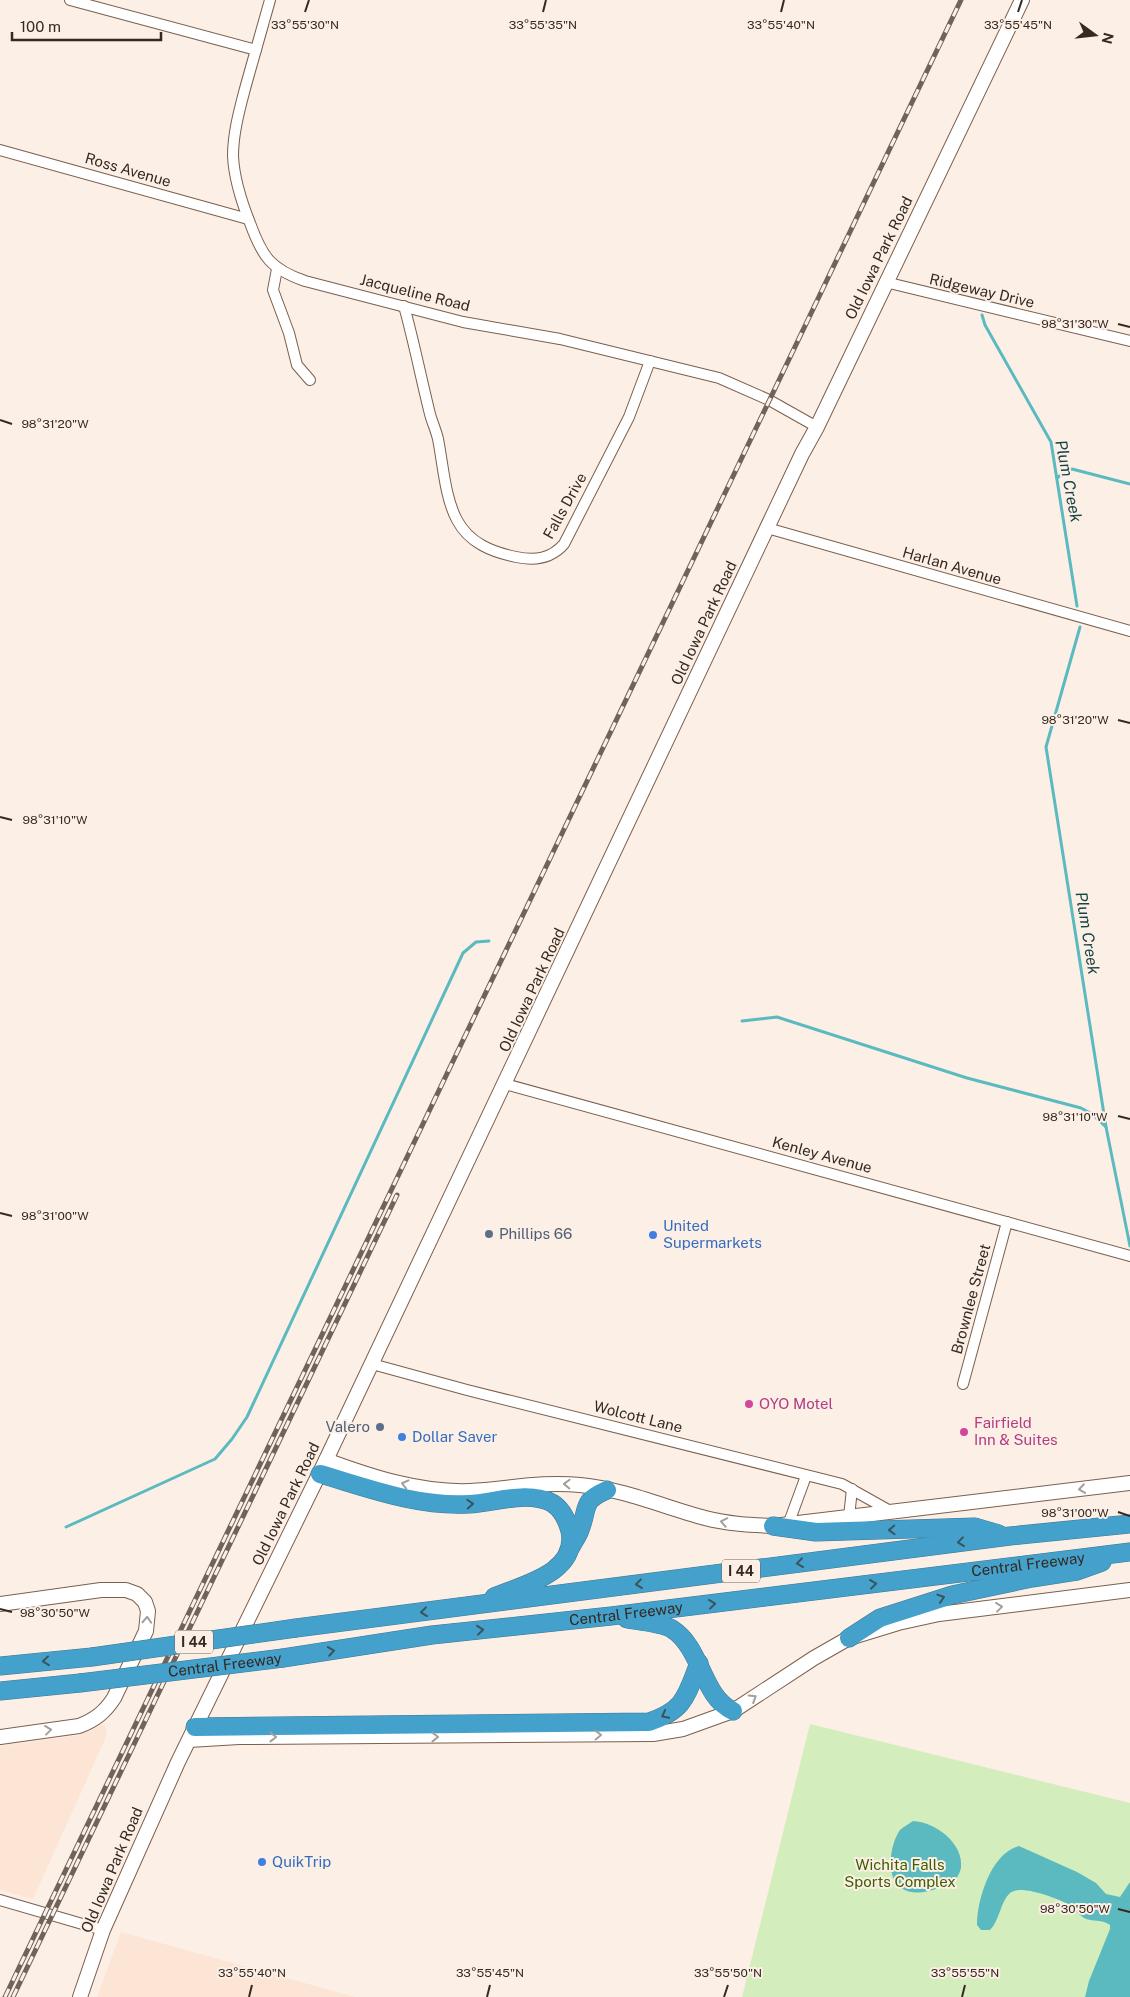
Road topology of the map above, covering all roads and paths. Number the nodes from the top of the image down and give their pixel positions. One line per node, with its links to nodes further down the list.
1 (70, 0): 4 (street)
2 (270, 0): 4 (street, Jacqueline Road)
3 (1022, 0): 8 (main road, Old Iowa Park Road)
4 (256, 50): 6 (street, Jacqueline Road)
5 (0, 150): 6 (street, Ross Avenue)
6 (248, 219): 7 (street, Jacqueline Road)
7 (276, 269): 9 (street, Jacqueline Road); 12 (street)
8 (886, 282): 10 (street, Ridgeway Drive); 13 (main road, Old Iowa Park Road)
9 (404, 306): 11 (street, Jacqueline Road); 11 (street, Falls Drive)
10 (1130, 341)
11 (650, 361): 13 (street, Jacqueline Road)
12 (310, 380)
13 (817, 426): 14 (main road, Old Iowa Park Road)
14 (767, 528): 15 (street, Harlan Avenue); 16 (main road, Old Iowa Park Road)
15 (1130, 631)
16 (505, 1084): 17 (street, Kenley Avenue); 19 (main road, Old Iowa Park Road)
17 (1007, 1222): 18 (street, Kenley Avenue); 20 (street, Brownlee Street)
18 (1130, 1256)
19 (372, 1364): 21 (main road, Old Iowa Park Road); 22 (street, Wolcott Lane)
20 (963, 1384)
21 (323, 1467): 25 (main road, one-way to 21); 31 (highway, one-way to 31); 42 (main road, Old Iowa Park Road)
22 (806, 1476): 24 (street, Wolcott Lane); 29 (street)
23 (1130, 1483): 26 (main road, one-way to 26)
24 (852, 1489): 26 (street, Wolcott Lane); 27 (street)
25 (607, 1490): 29 (main road, one-way to 25); 31 (highway)
26 (892, 1512): 27 (main road)
27 (849, 1517): 29 (main road)
28 (1130, 1524): 30 (highway, Central Freeway / I 44)
29 (780, 1525): 30 (highway, one-way to 29)
30 (1010, 1536): 35 (highway, Central Freeway / I 44, one-way to 35)
31 (568, 1552): 35 (highway)
32 (1128, 1552): 36 (highway, Central Freeway / I 44, one-way to 32); 37 (highway, one-way to 32)
33 (1130, 1590): 37 (main road, one-way to 33)
34 (0, 1604): 43 (main road, one-way to 34)
35 (473, 1606): 39 (highway, Central Freeway / I 44, one-way to 39, bridge)
36 (611, 1616): 38 (highway); 40 (highway, Central Freeway / I 44, one-way to 36, bridge)
37 (849, 1638): 41 (main road, one-way to 37)
38 (699, 1663): 41 (highway); 42 (highway, one-way to 42)
39 (0, 1666)
40 (0, 1691)
41 (733, 1711): 42 (main road, one-way to 41)
42 (192, 1733): 45 (main road, Old Iowa Park Road)
43 (0, 1736)
44 (0, 1900): 45 (street)
45 (103, 1930): 46 (main road, Old Iowa Park Road)
46 (80, 1997)

